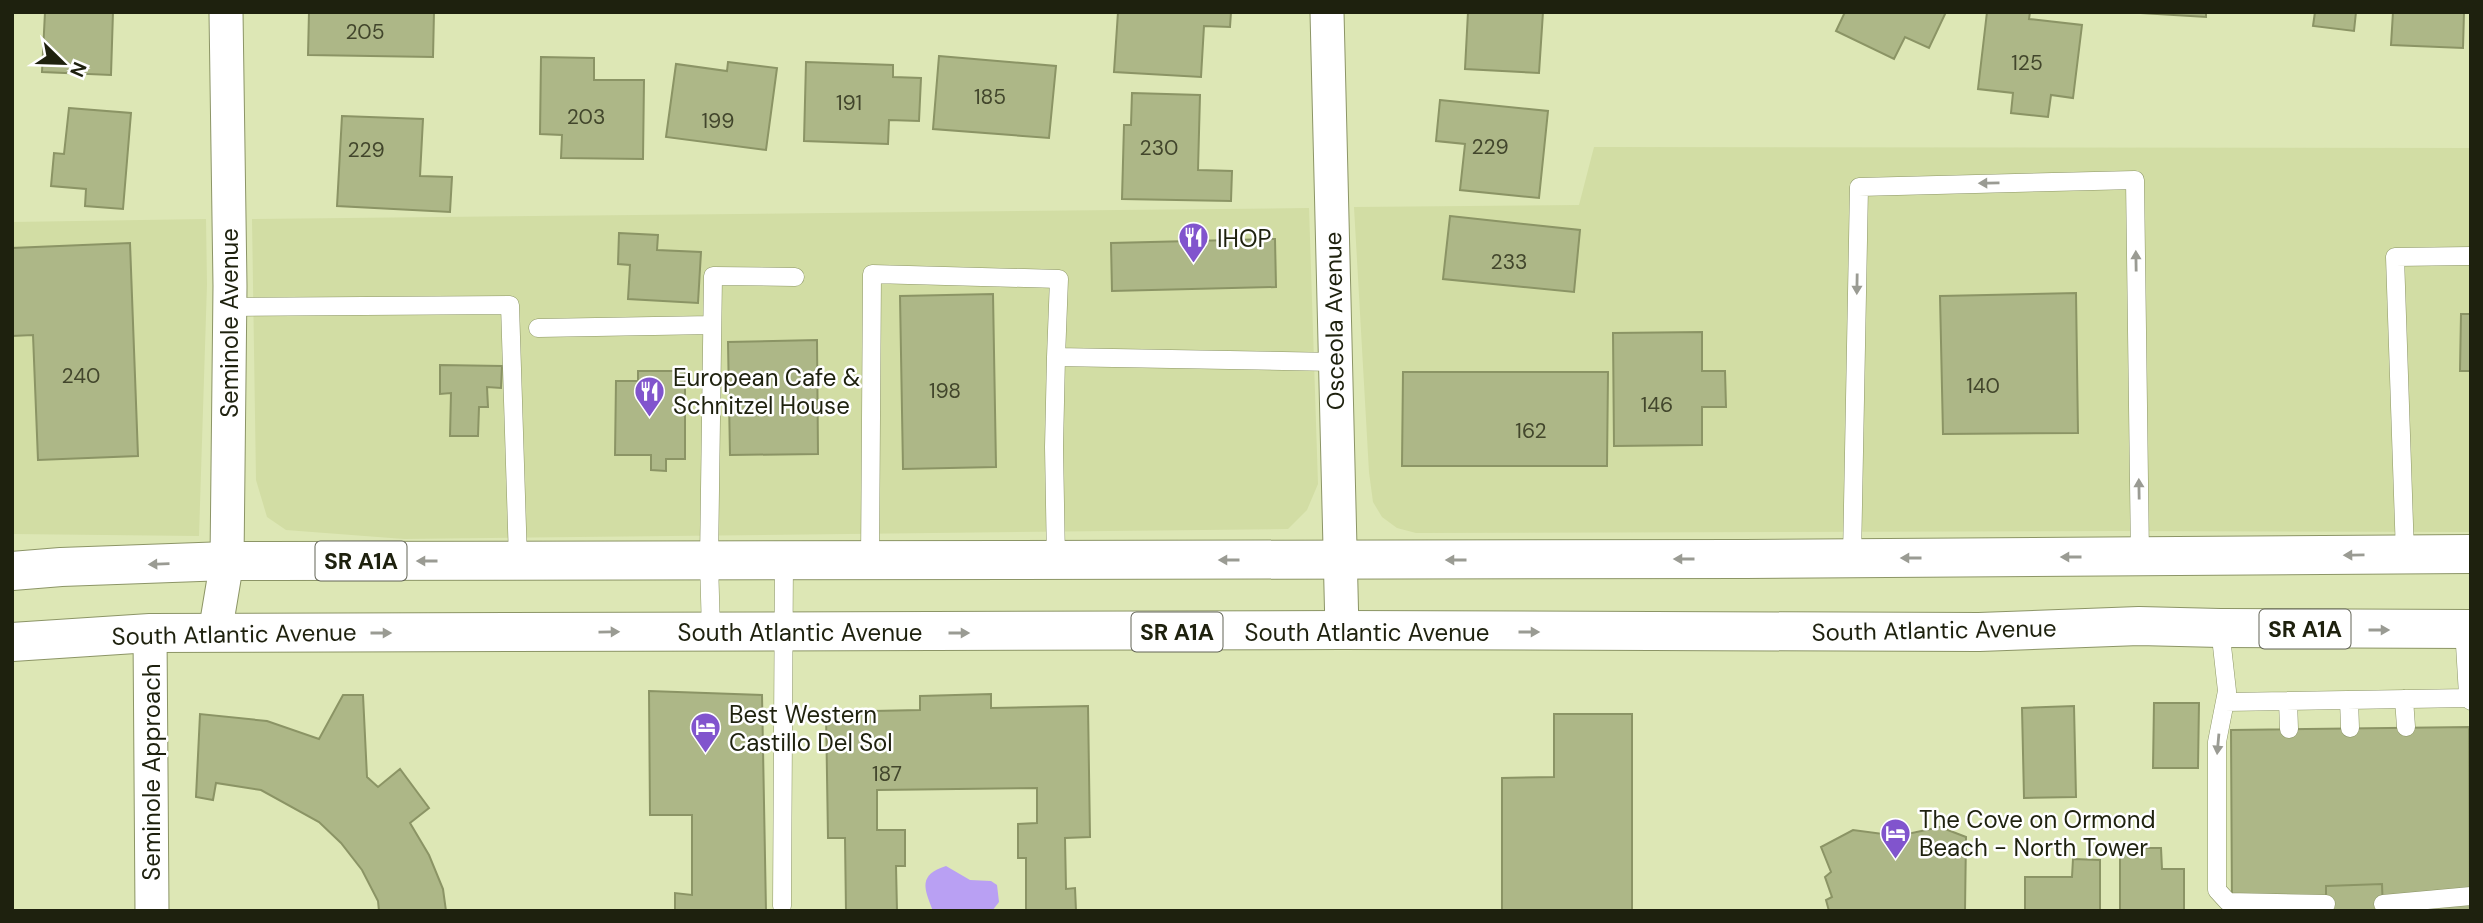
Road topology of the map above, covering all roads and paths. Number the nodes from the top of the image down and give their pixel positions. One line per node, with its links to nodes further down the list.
1 (226, 12): 5 (street, Seminole Avenue)
2 (1327, 12): 9 (street, Osceola Avenue)
3 (2471, 256): 10 (lane)
4 (795, 277): 6 (lane)
5 (229, 307): 16 (street, Seminole Avenue); 17 (lane)
6 (712, 325): 7 (lane); 18 (lane)
7 (538, 328)
8 (1056, 357): 9 (lane); 19 (lane); 20 (lane)
9 (1335, 362): 15 (street, Osceola Avenue)
10 (2405, 554): 11 (main road, SR A1A); 12 (main road, SR A1A, one-way to 12)
11 (2471, 554)
12 (2140, 557): 13 (main road, SR A1A, one-way to 13); 13 (lane, one-way to 13)
13 (1852, 558): 15 (main road, SR A1A, one-way to 15)
14 (784, 559): 18 (main road, SR A1A); 20 (main road, SR A1A); 26 (lane)
15 (1340, 559): 19 (main road, SR A1A, one-way to 19); 24 (street, Osceola Avenue)
16 (227, 561): 17 (main road, SR A1A, one-way to 16); 21 (main road, SR A1A, one-way to 21); 28 (street, Seminole Avenue)
17 (518, 561): 18 (main road, SR A1A)
18 (709, 561): 25 (lane)
19 (1056, 561): 20 (main road, SR A1A)
20 (870, 562)
21 (12, 571)
22 (2220, 628): 23 (main road, South Atlantic Avenue / SR A1A, one-way to 23); 24 (main road, South Atlantic Avenue / SR A1A, one-way to 22); 34 (lane)
23 (2468, 628): 31 (lane)
24 (1342, 631): 26 (main road, South Atlantic Avenue / SR A1A, one-way to 24)
25 (710, 632): 26 (main road, South Atlantic Avenue / SR A1A); 28 (main road, South Atlantic Avenue / SR A1A, one-way to 25)
26 (782, 632): 41 (lane)
27 (150, 633): 28 (main road, South Atlantic Avenue / SR A1A); 29 (main road, South Atlantic Avenue / SR A1A); 42 (street, Seminole Approach)
28 (215, 633)
29 (12, 642)
30 (2404, 699): 31 (lane); 32 (lane); 35 (lane)
31 (2470, 699)
32 (2349, 700): 33 (lane); 36 (lane)
33 (2288, 701): 34 (lane); 37 (lane)
34 (2225, 702): 39 (lane, one-way to 39)
35 (2406, 727)
36 (2350, 728)
37 (2289, 729)
38 (2471, 896): 40 (lane)
39 (2326, 904)
40 (2383, 904)
41 (782, 906)
42 (152, 911)

